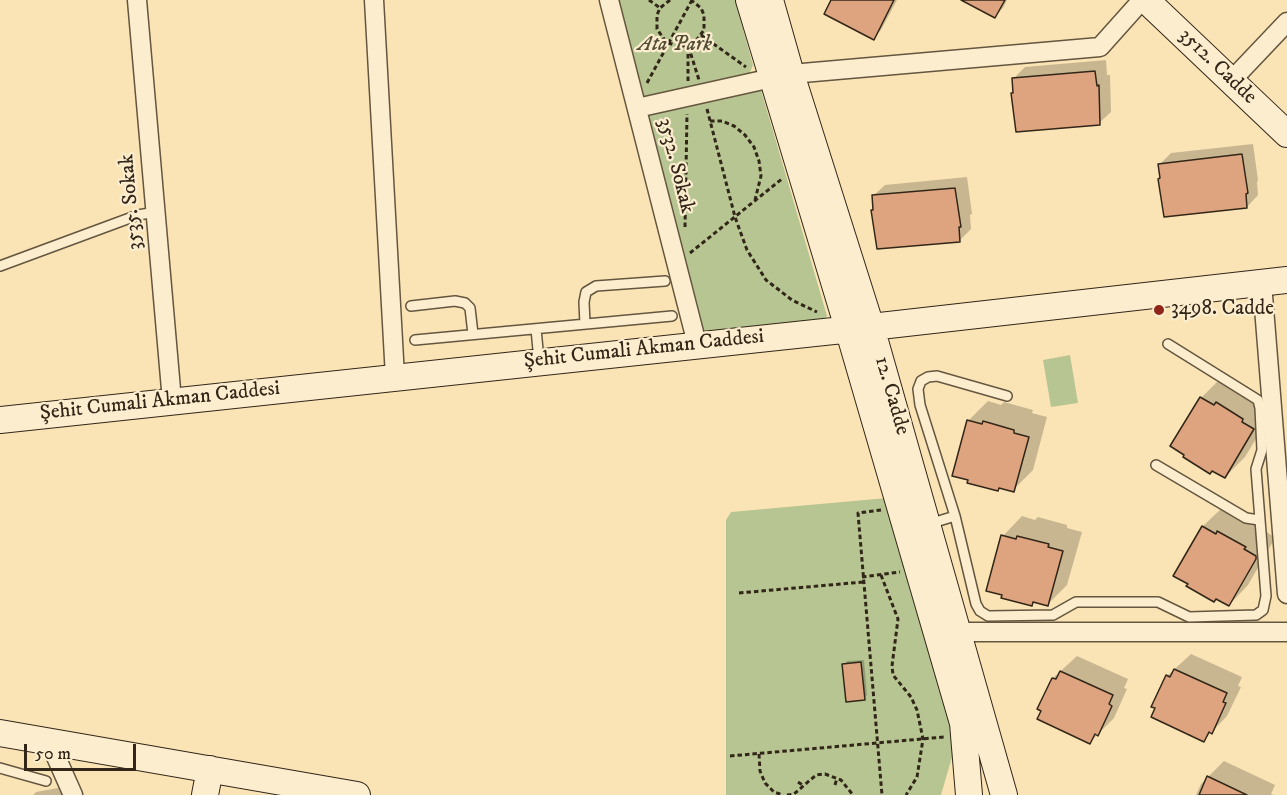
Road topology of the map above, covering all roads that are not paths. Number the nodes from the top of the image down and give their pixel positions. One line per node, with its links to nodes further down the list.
1 (137, 0): 12 (street, 3535. Sokak)
2 (374, 0): 26 (street)
3 (609, 0): 10 (street, 3532. Sokak)
4 (749, 0): 8 (main road, 12. Cadde)
5 (770, 0): 8 (main road, 12. Cadde)
6 (1144, 0): 8 (street); 9 (main road, 3512. Cadde)
7 (1287, 22): 9 (street)
8 (772, 75): 10 (street); 19 (main road, 12. Cadde)
9 (1231, 81): 11 (main road, 3512. Cadde)
10 (637, 108): 23 (street, 3532. Sokak)
11 (1287, 134)
12 (156, 212): 13 (lane); 28 (street, 3535. Sokak)
13 (0, 266)
14 (666, 281): 18 (lane)
15 (1274, 281): 19 (main road, Şehit Cumali Akman Caddesi); 31 (street)
16 (411, 306): 21 (lane)
17 (672, 316): 18 (lane)
18 (585, 324): 20 (lane)
19 (860, 327): 23 (main road, Şehit Cumali Akman Caddesi); 35 (main road, 12. Cadde); 41 (main road, 12. Cadde)
20 (536, 329): 21 (lane); 25 (lane)
21 (473, 334): 22 (lane)
22 (416, 340)
23 (697, 344): 25 (main road, Şehit Cumali Akman Caddesi)
24 (1168, 344): 32 (lane)
25 (540, 361): 26 (main road, Şehit Cumali Akman Caddesi)
26 (395, 377): 28 (main road, Şehit Cumali Akman Caddesi)
27 (1007, 396): 33 (lane)
28 (172, 401): 29 (main road, Şehit Cumali Akman Caddesi)
29 (0, 420)
30 (1156, 465): 34 (lane)
31 (1278, 486): 32 (lane); 36 (street)
32 (1257, 487): 34 (lane)
33 (955, 516): 34 (lane); 35 (lane)
34 (1259, 520)
35 (927, 525): 37 (main road, 12. Cadde)
36 (1287, 594)
37 (957, 632): 38 (street); 50 (main road, 12. Cadde)
38 (1287, 632)
39 (0, 733): 40 (main road)
40 (49, 741): 43 (main road); 45 (street)
41 (968, 762): 48 (main road); 49 (main road, 12. Cadde)
42 (0, 768): 44 (lane)
43 (210, 769): 46 (main road); 47 (main road)
44 (46, 781)
45 (73, 795)
46 (205, 795)
47 (357, 795)
48 (952, 795)
49 (969, 795)
50 (1004, 795)

